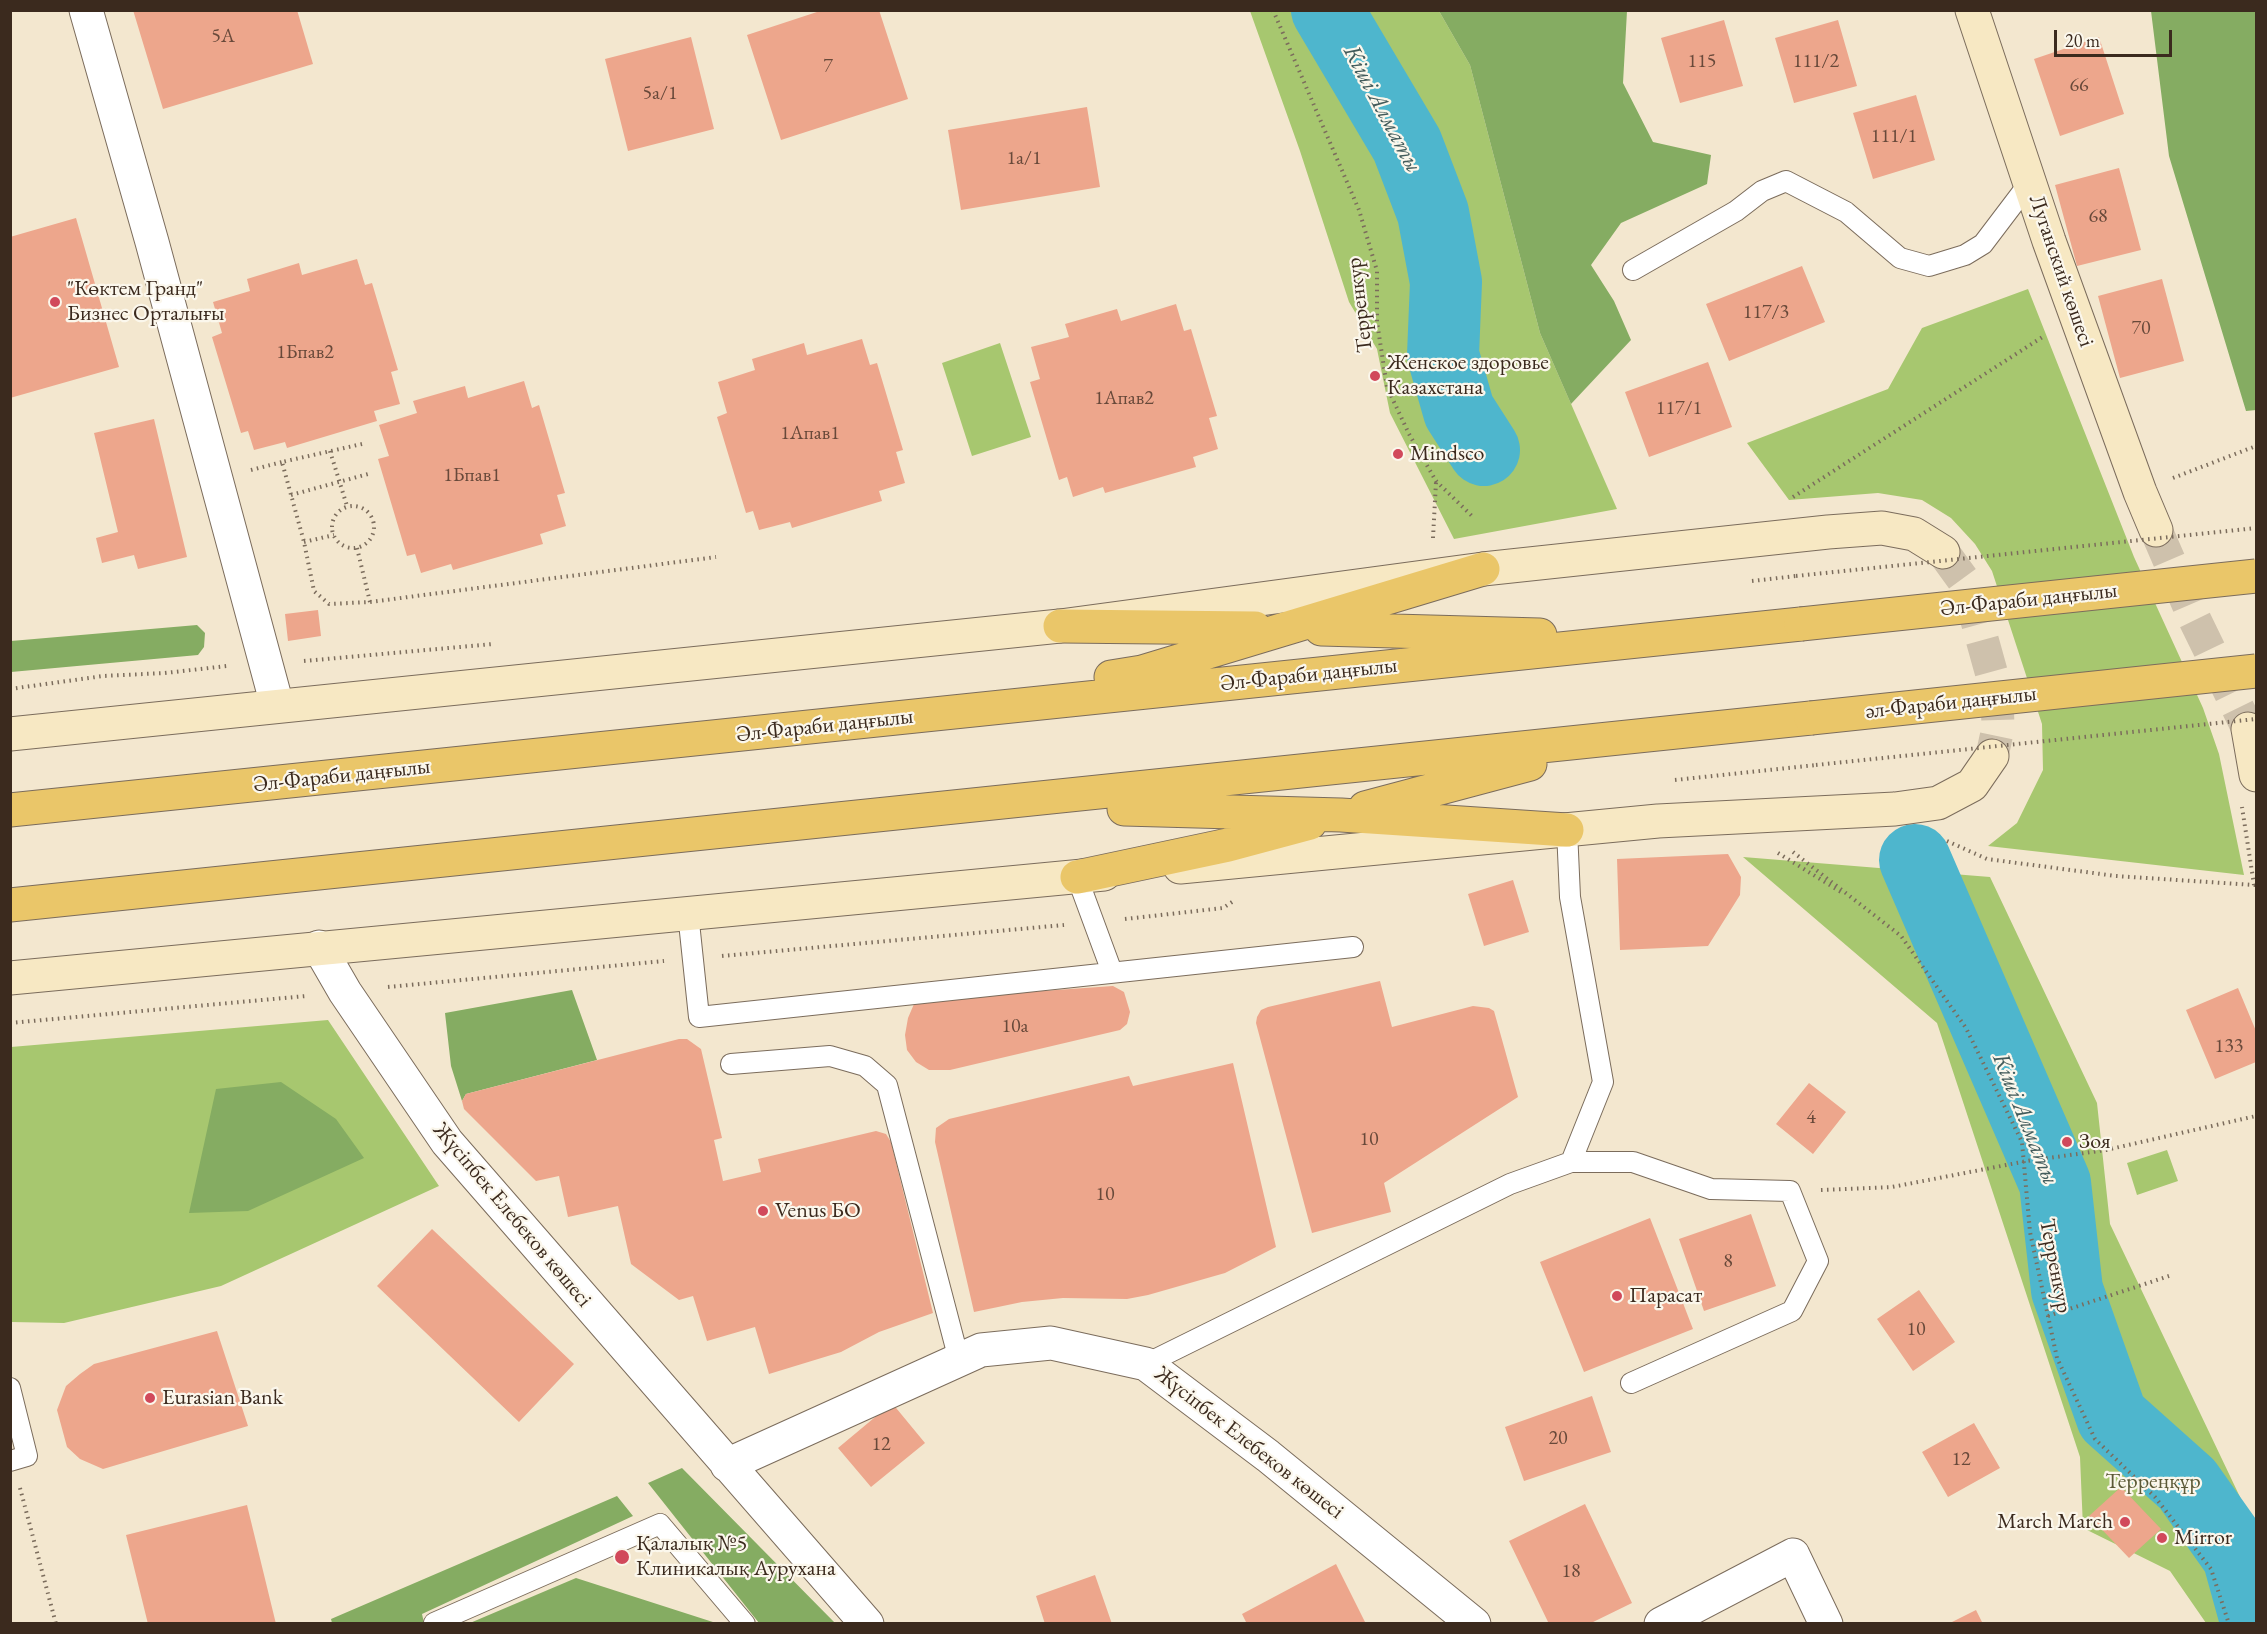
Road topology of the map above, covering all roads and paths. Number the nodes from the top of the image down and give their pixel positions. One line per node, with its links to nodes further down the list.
1 (86, 10): 34 (street)
2 (1273, 10): 12 (path, Терренкур)
3 (1972, 10): 4 (main road, Луганский көшесі)
4 (2030, 182): 5 (lane); 19 (main road, Луганский көшесі)
5 (1633, 270)
6 (2054, 330): 15 (path)
7 (362, 444): 9 (path)
8 (2256, 446): 13 (path)
9 (330, 451): 11 (path); 14 (path)
10 (368, 474): 11 (path)
11 (339, 482): 14 (path); 16 (path)
12 (1436, 482): 17 (path, Терренкур); 21 (path)
13 (2163, 482)
14 (291, 495): 22 (path)
15 (1789, 500)
16 (347, 506): 20 (path); 23 (path)
17 (1472, 516)
18 (2256, 528): 27 (path, bridge)
19 (2156, 530)
20 (334, 535): 22 (path); 23 (path)
21 (1433, 540)
22 (304, 542): 29 (path)
23 (357, 548): 29 (path)
24 (1943, 552): 26 (main road)
25 (716, 558): 29 (path)
26 (1483, 569): 30 (main road); 31 (main road)
27 (1796, 576)
28 (2256, 576): 32 (main road, Әл-Фараби даңғылы, bridge)
29 (370, 602)
30 (1060, 626): 31 (main road); 34 (main road)
31 (1290, 628): 32 (main road); 35 (main road)
32 (1640, 641): 35 (main road, Әл-Фараби даңғылы)
33 (2256, 671): 38 (main road, әл-Фараби даңғылы, bridge)
34 (276, 705): 37 (main road)
35 (840, 724): 42 (main road, Әл-Фараби даңғылы)
36 (2252, 724): 40 (path, bridge); 41 (main road)
37 (10, 734)
38 (1645, 735): 43 (main road); 44 (main road)
39 (1992, 756): 45 (main road)
40 (1816, 765)
41 (2248, 786): 46 (path)
42 (10, 810)
43 (1341, 814): 44 (main road); 45 (main road); 49 (main road)
44 (852, 819): 51 (main road)
45 (1567, 830): 49 (main road); 59 (lane)
46 (1948, 841)
47 (1790, 849): 50 (path, Терренкур)
48 (1775, 851): 50 (path)
49 (1077, 877): 52 (main road); 55 (lane)
50 (1855, 899): 60 (path, Терренкур)
51 (10, 904)
52 (688, 913): 53 (main road); 55 (lane)
53 (319, 947): 56 (main road); 69 (street, Жүсіпбек Елебеков көшесі)
54 (1353, 947): 55 (lane)
55 (1112, 972)
56 (10, 978)
57 (731, 1064): 64 (lane)
58 (2256, 1116): 60 (path)
59 (1571, 1161): 61 (lane); 65 (lane)
60 (2025, 1161): 61 (path); 63 (path, Терренкур)
61 (1790, 1191): 66 (lane)
62 (2169, 1276): 63 (path)
63 (2048, 1316): 77 (path, Терренкур)
64 (959, 1360): 65 (street, Жүсіпбек Елебеков көшесі); 69 (street, Жүсіпбек Елебеков көшесі)
65 (1146, 1364): 74 (street, Жүсіпбек Елебеков көшесі)
66 (1630, 1383)
67 (10, 1388): 68 (lane)
68 (11, 1460): 70 (path)
69 (727, 1465): 73 (street, Жүсіпбек Елебеков көшесі)
70 (56, 1623)
71 (434, 1623): 72 (lane)
72 (745, 1623)
73 (867, 1623)
74 (1474, 1623)
75 (1661, 1623): 76 (street)
76 (1826, 1623)
77 (2229, 1623)

